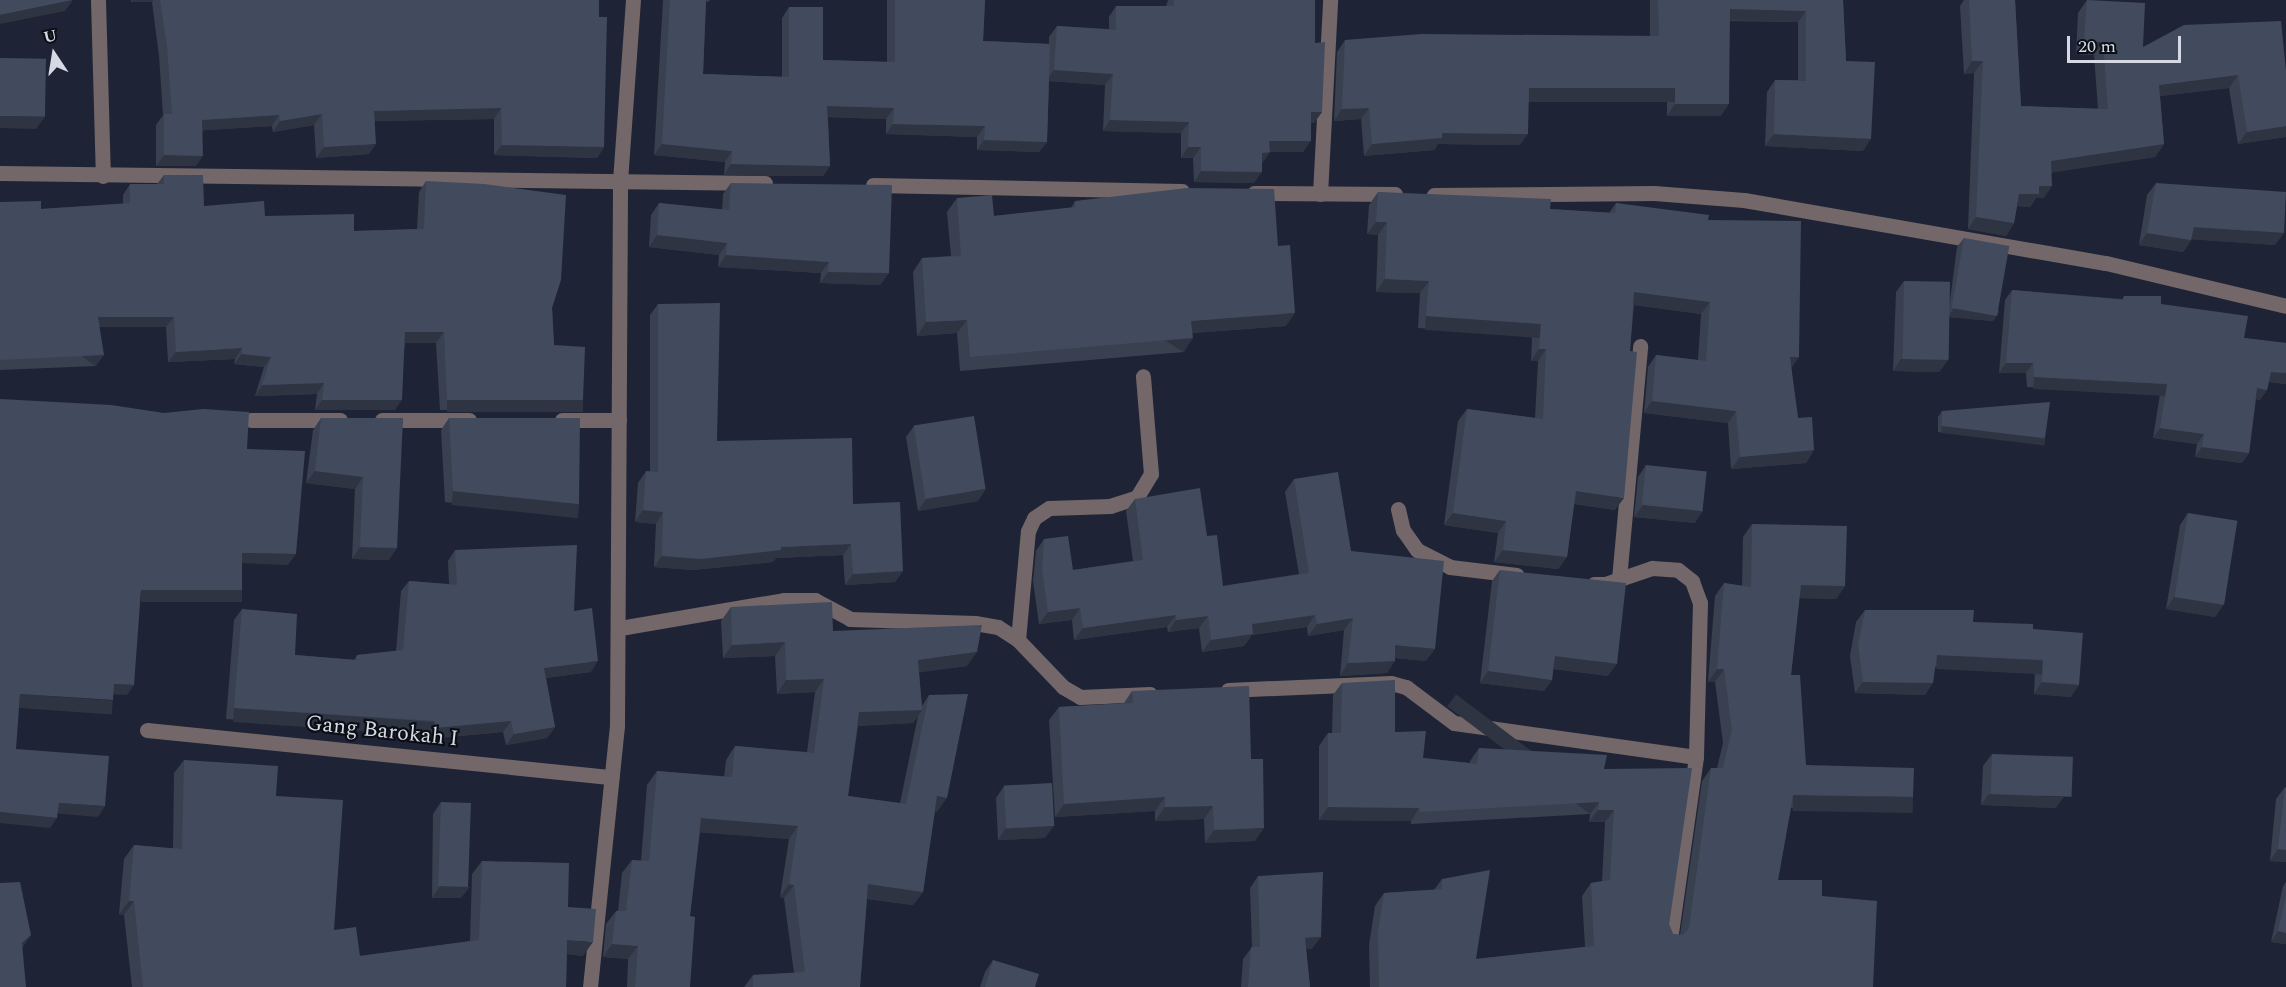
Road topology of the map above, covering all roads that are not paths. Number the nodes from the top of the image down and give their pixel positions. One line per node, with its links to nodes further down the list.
1 (98, 0): 5 (street)
2 (633, 0): 6 (street)
3 (1330, 0): 11 (street)
4 (0, 173): 5 (street)
5 (103, 176): 6 (street)
6 (620, 181): 7 (street); 18 (street)
7 (786, 184)
8 (857, 185): 9 (street)
9 (1201, 192)
10 (1237, 192): 11 (street)
11 (1320, 194): 12 (street)
12 (2286, 306)
13 (1640, 346): 21 (street)
14 (1143, 376): 24 (street)
15 (251, 420): 16 (street)
16 (488, 420)
17 (548, 420): 18 (street)
18 (619, 420): 23 (street)
19 (1398, 509): 20 (street)
20 (1528, 577)
21 (1619, 579): 22 (street); 28 (street)
22 (1572, 582)
23 (620, 628): 24 (street); 29 (street)
24 (1018, 640): 26 (street)
25 (1212, 691): 28 (street)
26 (1164, 693)
27 (147, 730): 29 (street, Gang Barokah I)
28 (1696, 757): 30 (street)
29 (612, 777): 31 (street)
30 (1670, 939)
31 (590, 987)

